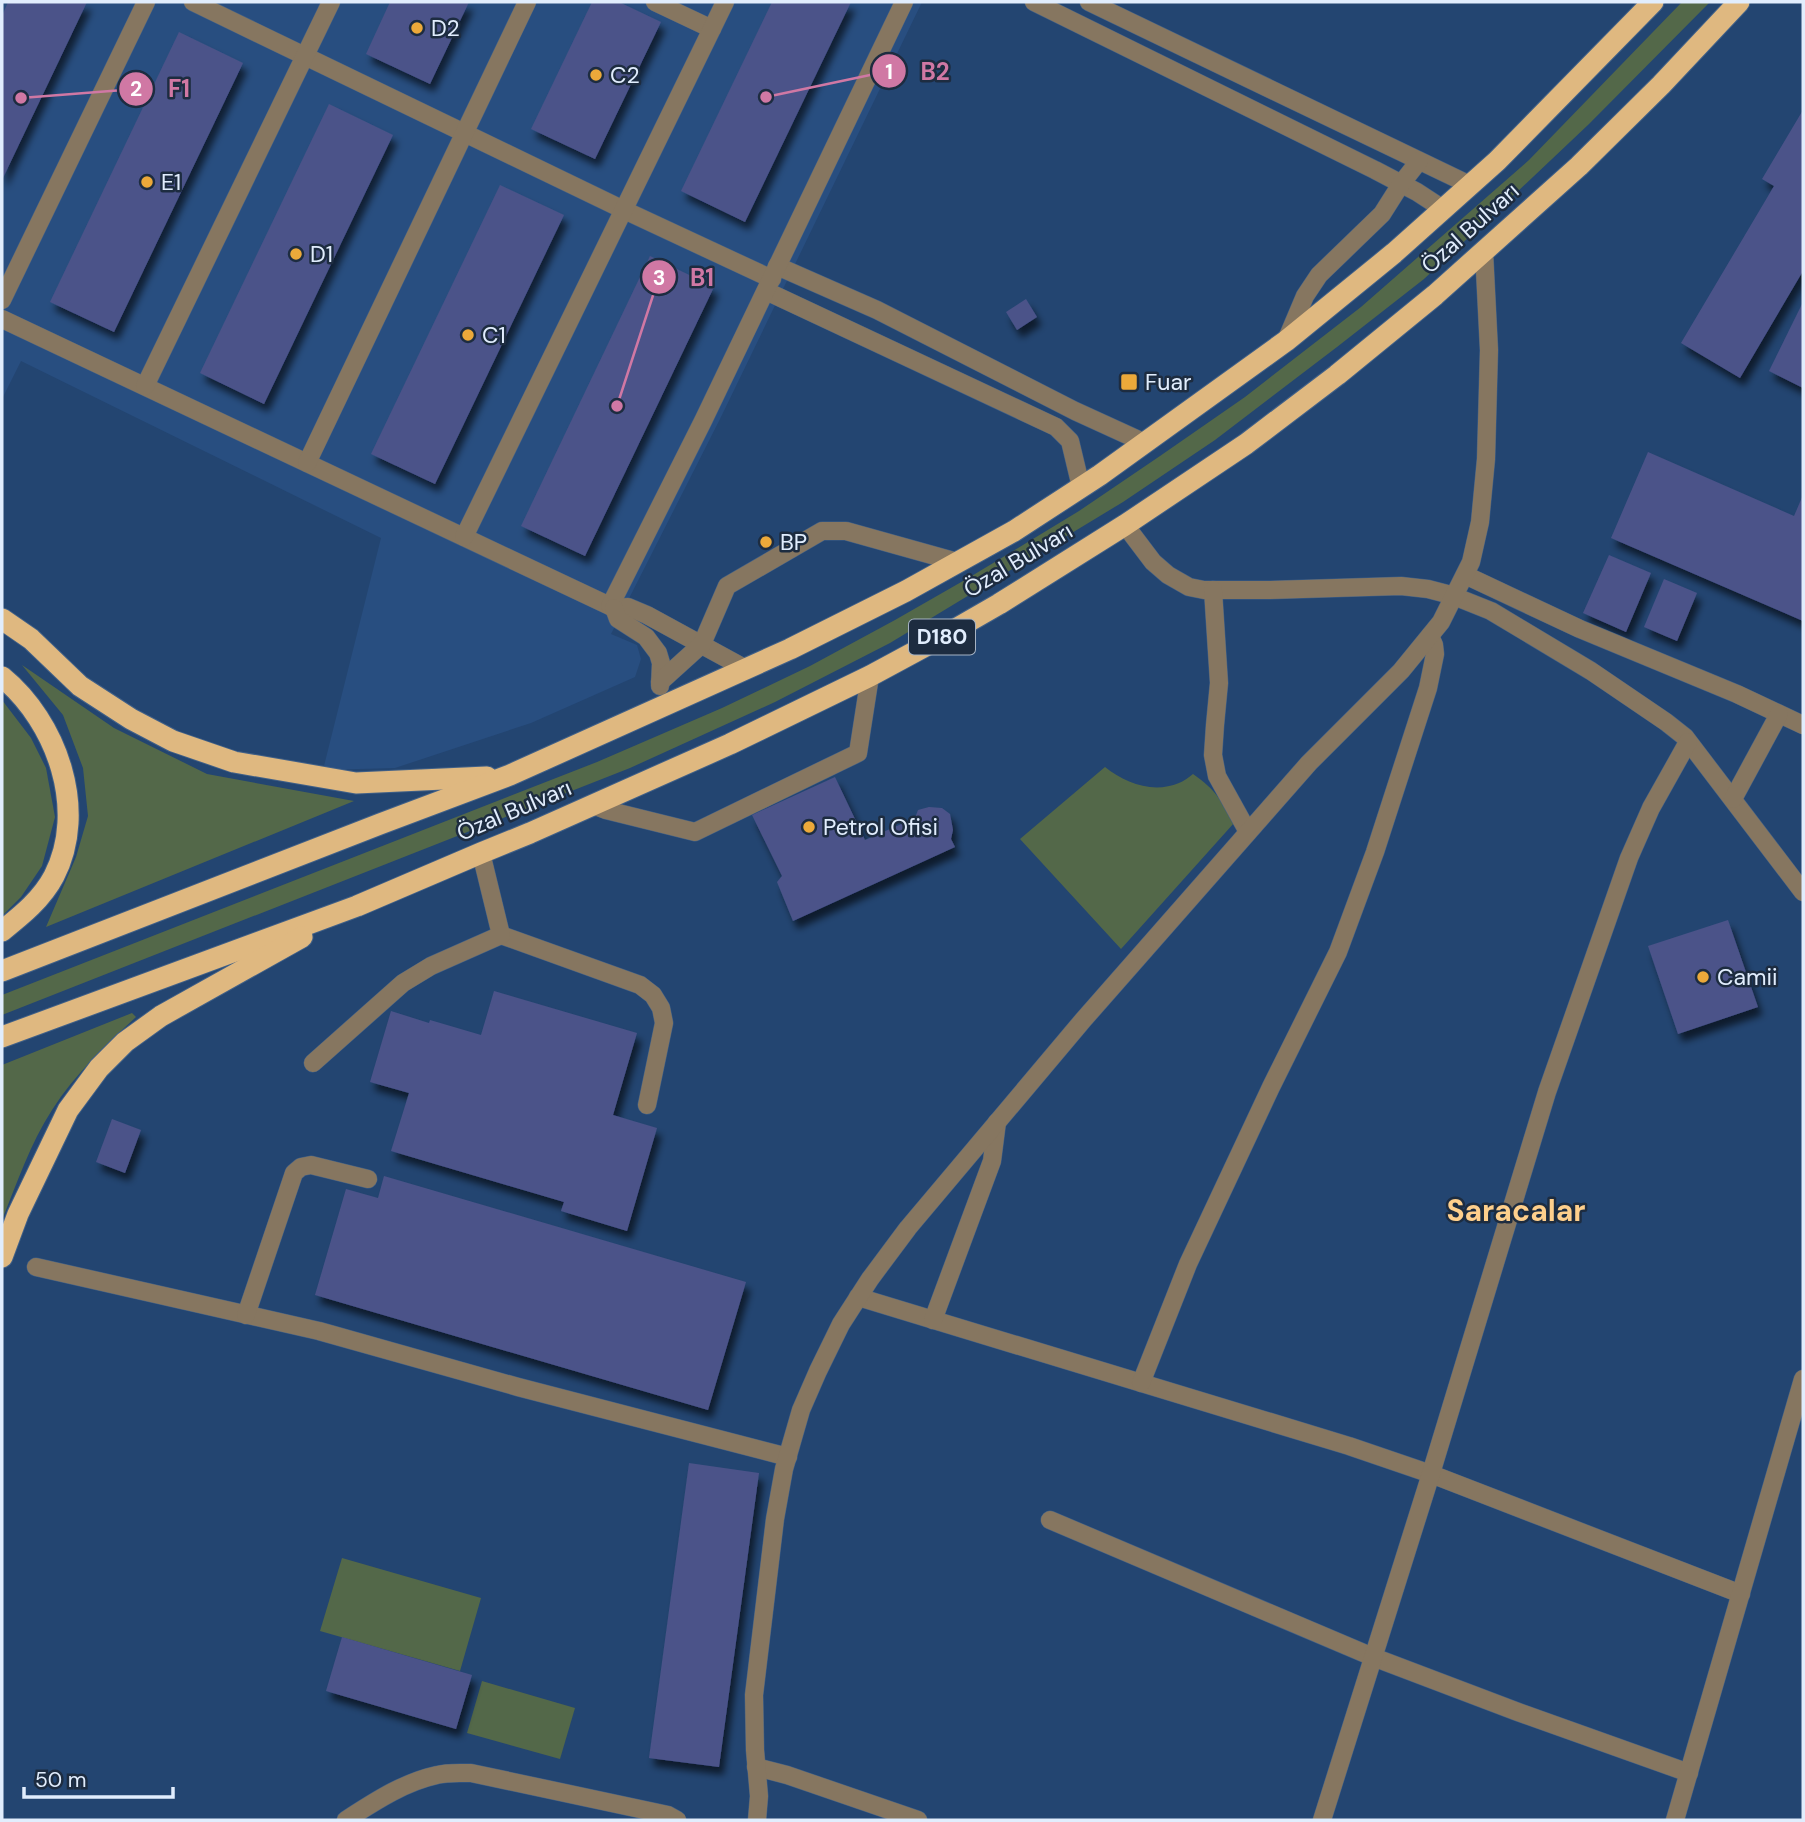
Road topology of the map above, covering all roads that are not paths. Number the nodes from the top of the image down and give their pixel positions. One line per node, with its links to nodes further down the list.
1 (146, 2): 22 (street)
2 (192, 2): 13 (street)
3 (331, 2): 13 (street)
4 (527, 2): 14 (street)
5 (655, 2): 12 (street)
6 (725, 2): 12 (street)
7 (904, 2): 21 (street)
8 (1034, 2): 16 (street)
9 (1089, 2): 15 (street)
10 (1653, 2): 17 (highway, Özal Bulvarı / D180)
11 (1739, 2): 20 (highway, Özal Bulvarı / D180)
12 (712, 29): 19 (street)
13 (305, 56): 14 (street); 25 (street)
14 (464, 132): 19 (street); 27 (street)
15 (1419, 161): 16 (street); 17 (street)
16 (1401, 184): 18 (street); 24 (street)
17 (1470, 185): 18 (highway, Özal Bulvarı / D180)
18 (1443, 209): 24 (highway, Özal Bulvarı / D180)
19 (624, 210): 21 (street); 30 (street)
20 (1485, 250): 29 (highway, Özal Bulvarı / D180); 32 (street)
21 (772, 279): 26 (street); 28 (street); 35 (street)
22 (2, 300)
23 (2, 319): 25 (street)
24 (1286, 341): 26 (highway, Özal Bulvarı / D180)
25 (145, 386): 27 (street)
26 (1144, 443): 28 (highway, Özal Bulvarı / D180)
27 (307, 463): 30 (street)
28 (1081, 487): 31 (highway, Özal Bulvarı / D180)
29 (1125, 526): 33 (street); 40 (highway, Özal Bulvarı / D180)
30 (464, 537): 35 (street)
31 (957, 562): 38 (street); 39 (highway, Özal Bulvarı / D180)
32 (1465, 575): 34 (street); 44 (street)
33 (1213, 590): 34 (street); 50 (street)
34 (1454, 597): 37 (street); 46 (street)
35 (612, 607): 38 (street); 42 (street)
36 (2, 619): 47 (highway)
37 (1430, 636): 50 (street); 68 (street)
38 (702, 644): 39 (street); 42 (street)
39 (746, 669): 43 (highway, Özal Bulvarı / D180)
40 (870, 676): 49 (highway, Özal Bulvarı / D180); 49 (street)
41 (2, 677): 54 (highway)
42 (660, 682): 43 (street)
43 (660, 707): 47 (highway, Özal Bulvarı / D180)
44 (1779, 714): 45 (street); 48 (street)
45 (1803, 725)
46 (1688, 742): 48 (street); 70 (street)
47 (510, 775): 56 (highway, Özal Bulvarı / D180)
48 (1733, 799): 52 (street)
49 (593, 805): 51 (highway, Özal Bulvarı / D180)
50 (1248, 832): 60 (street)
51 (481, 853): 53 (highway, Özal Bulvarı / D180); 55 (street)
52 (1803, 892)
53 (357, 906): 57 (highway, Özal Bulvarı / D180); 62 (highway)
54 (2, 930)
55 (501, 935): 58 (street); 59 (street)
56 (2, 971)
57 (2, 1037)
58 (313, 1063)
59 (647, 1105)
60 (997, 1122): 64 (street); 66 (street)
61 (368, 1179): 65 (street)
62 (2, 1257)
63 (36, 1267): 65 (street)
64 (858, 1297): 66 (street); 69 (street)
65 (246, 1315): 69 (street)
66 (933, 1320): 68 (street)
67 (1803, 1379): 72 (street)
68 (1141, 1383): 70 (street)
69 (788, 1457): 74 (street)
70 (1431, 1474): 72 (street); 73 (street)
71 (1050, 1520): 73 (street)
72 (1741, 1594): 75 (street)
73 (1373, 1657): 75 (street); 80 (street)
74 (756, 1767): 78 (street); 79 (street)
75 (1689, 1773): 81 (street)
76 (346, 1820): 77 (street)
77 (677, 1820)
78 (757, 1820)
79 (918, 1820)
80 (1322, 1820)
81 (1675, 1820)

